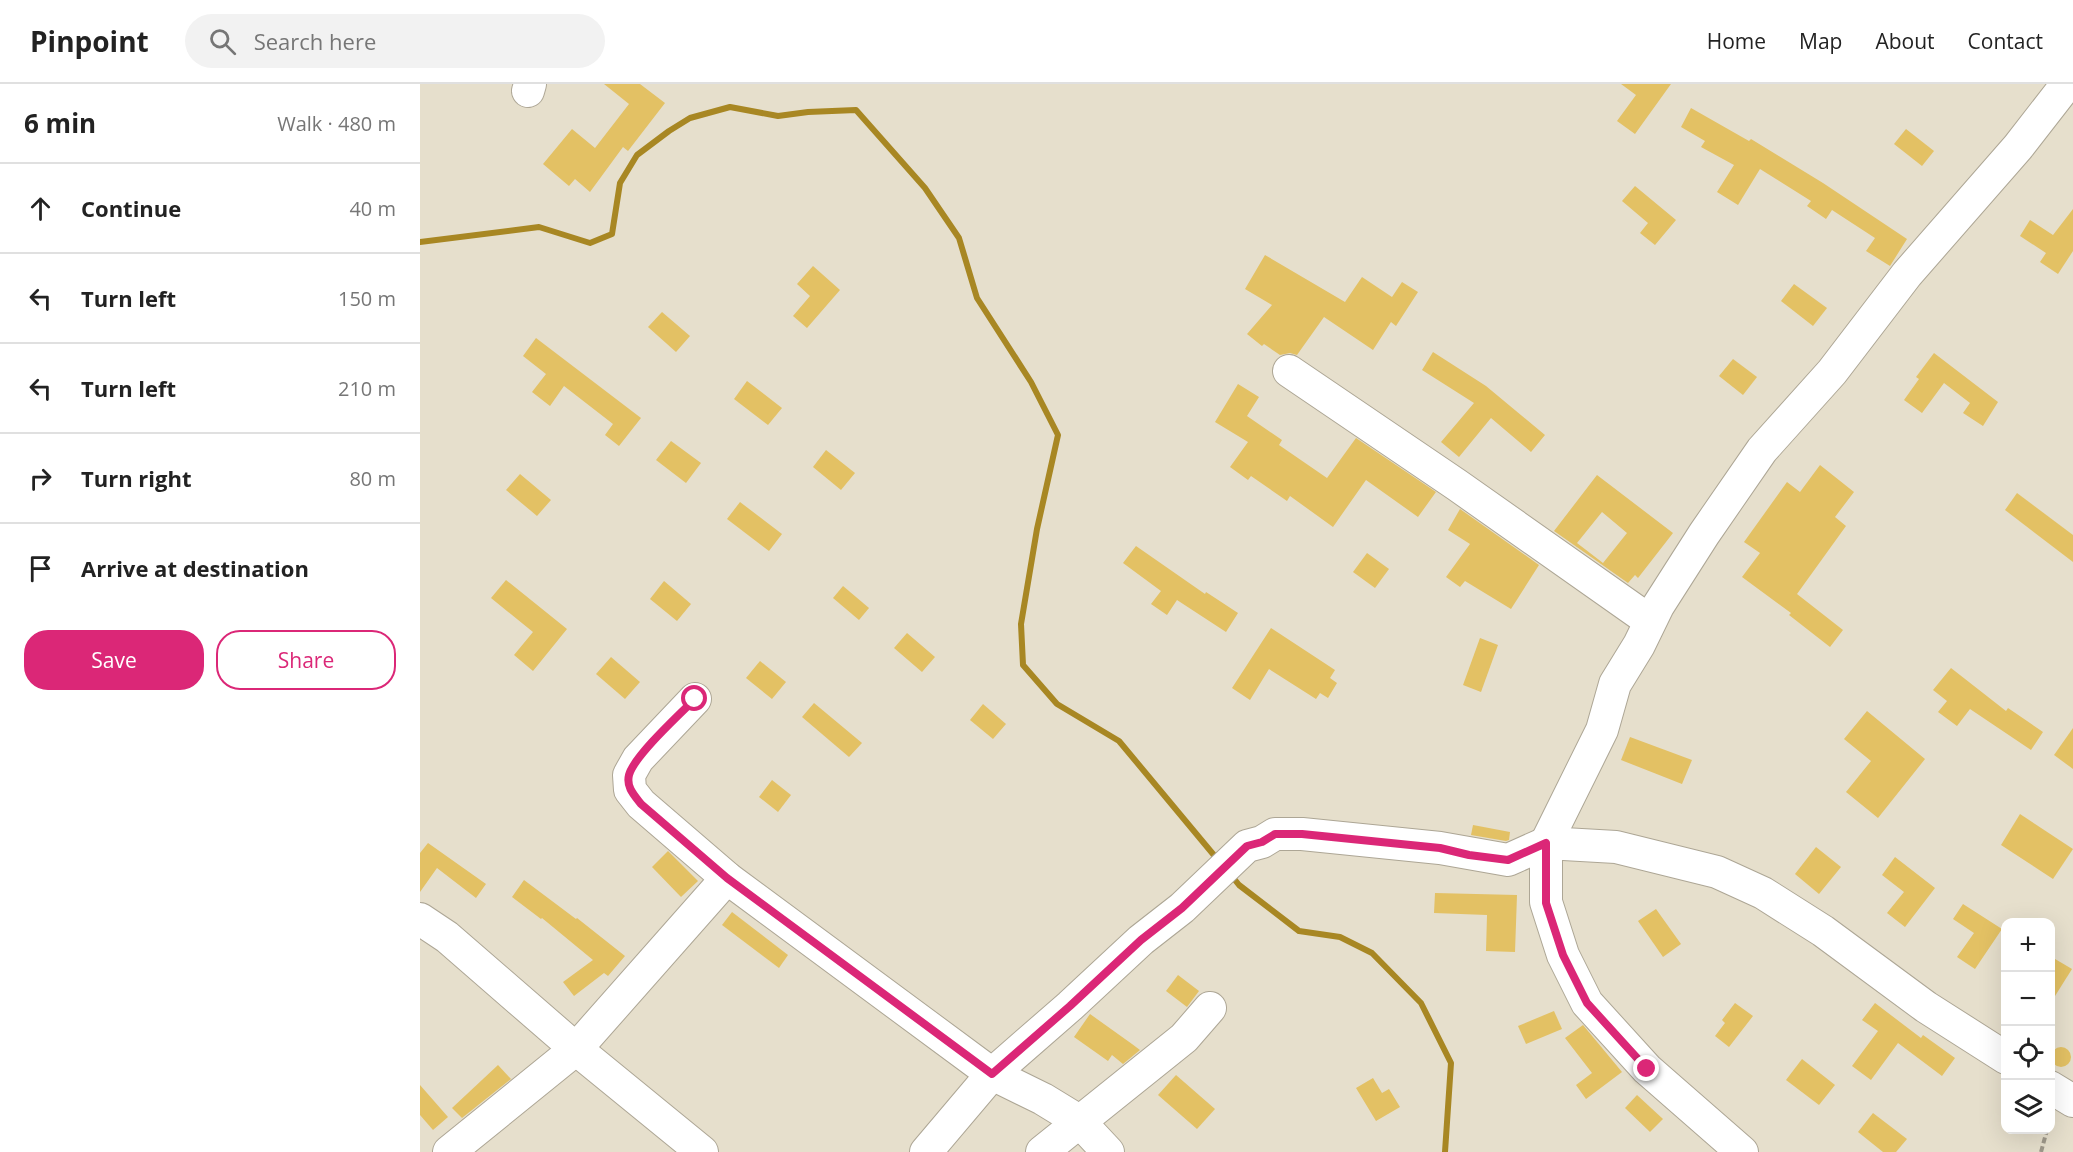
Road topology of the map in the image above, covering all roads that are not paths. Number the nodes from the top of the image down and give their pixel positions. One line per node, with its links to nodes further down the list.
1 (2067, 84): 3 (street)
2 (1289, 371): 3 (street)
3 (1650, 621): 5 (street)
4 (695, 699): 6 (street)
5 (1546, 843): 10 (street); 11 (street); 20 (street)
6 (727, 878): 9 (street); 11 (street)
7 (420, 919): 9 (street)
8 (1210, 1008): 14 (street)
9 (576, 1049): 15 (street); 16 (street)
10 (2001, 1055)
11 (992, 1074): 14 (street); 17 (street)
12 (2055, 1090): 13 (street)
13 (2073, 1101)
14 (1079, 1121): 18 (street); 19 (street)
15 (449, 1152)
16 (702, 1152)
17 (927, 1152)
18 (1042, 1152)
19 (1108, 1152)
20 (1742, 1152)

